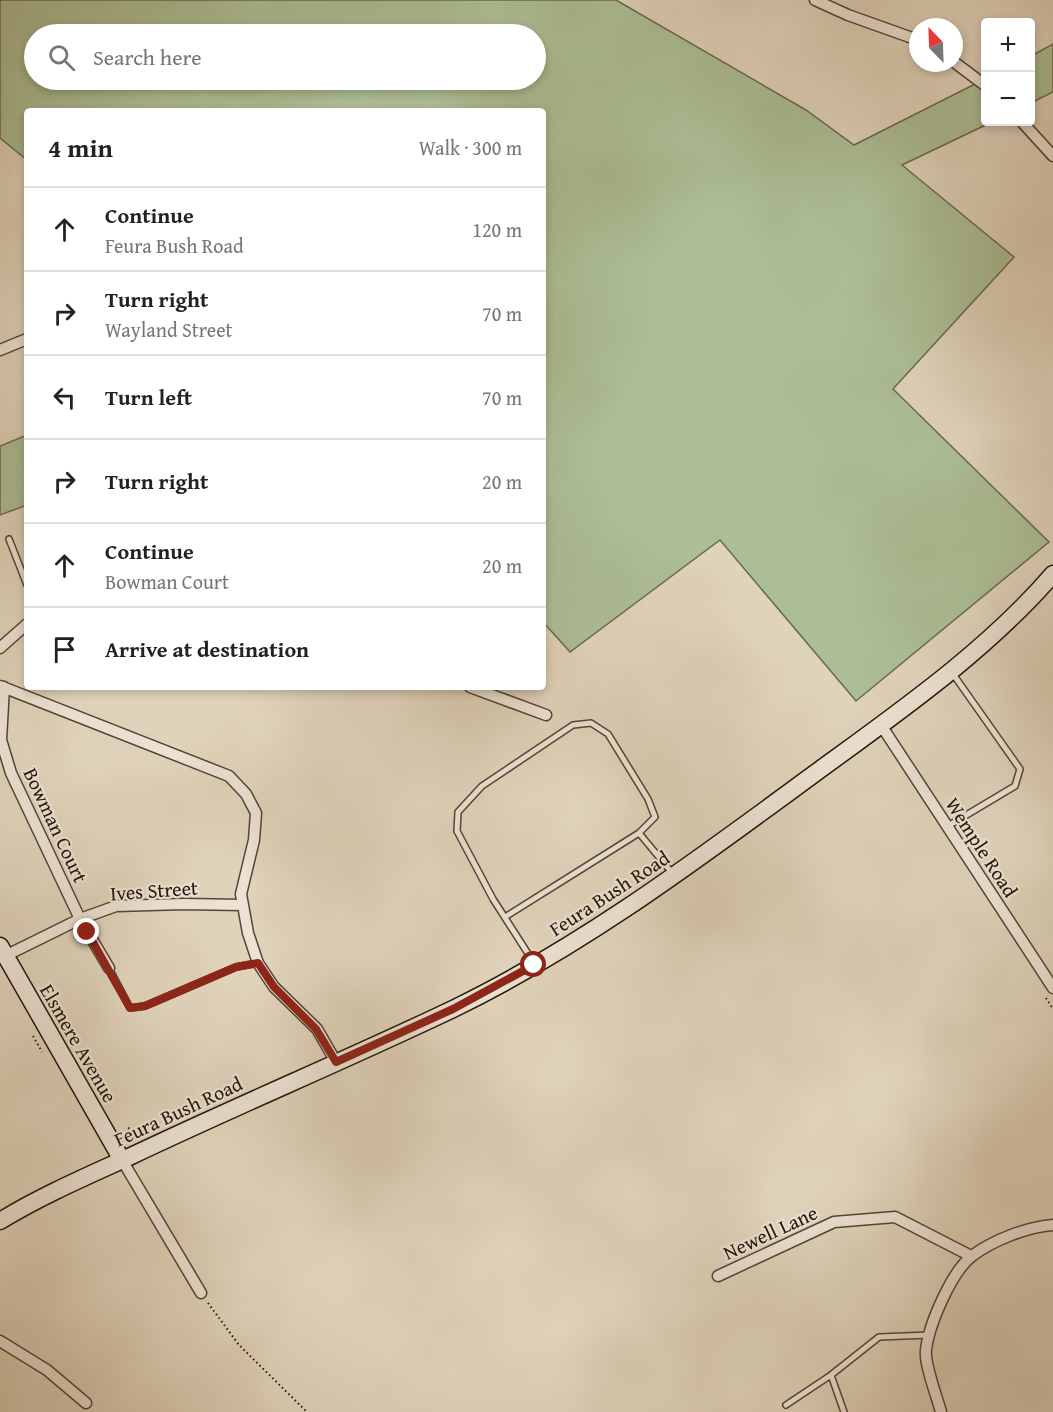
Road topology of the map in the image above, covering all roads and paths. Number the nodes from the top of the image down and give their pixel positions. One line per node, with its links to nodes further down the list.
1 (815, 0): 2 (street)
2 (909, 37)
3 (963, 69): 4 (street)
4 (981, 82)
5 (1026, 126): 6 (street)
6 (1053, 156)
7 (24, 340): 8 (street)
8 (0, 350)
9 (9, 539): 10 (lane)
10 (24, 571)
11 (1053, 574): 14 (main road, Feura Bush Road)
12 (24, 627): 13 (street)
13 (0, 648)
14 (950, 670): 18 (main road, Feura Bush Road); 19 (lane)
15 (2, 686): 22 (street); 24 (street, Bowman Court)
16 (478, 690): 17 (street)
17 (546, 716)
18 (881, 725): 19 (street, Wemple Road); 21 (main road, Feura Bush Road)
19 (947, 826): 29 (street, Wemple Road)
20 (639, 833): 21 (lane); 23 (lane); 23 (lane)
21 (675, 877): 27 (main road, Feura Bush Road)
22 (243, 905): 24 (street, Ives Street); 26 (street)
23 (505, 917): 27 (lane)
24 (80, 919): 25 (street, Ives Street); 28 (street, Bowman Court)
25 (3, 951): 31 (main road, Elsmere Avenue)
26 (258, 963): 28 (lane); 30 (street)
27 (534, 965): 30 (main road, Feura Bush Road)
28 (109, 968)
29 (1053, 988)
30 (336, 1062): 31 (main road, Feura Bush Road)
31 (122, 1160): 32 (main road, Feura Bush Road); 36 (street)
32 (0, 1221)
33 (1053, 1225): 34 (street)
34 (971, 1256): 35 (street, Newell Lane); 37 (street)
35 (718, 1276)
36 (201, 1293): 42 (path)
37 (930, 1335): 39 (lane); 44 (street)
38 (0, 1341): 40 (street)
39 (831, 1375): 41 (lane); 43 (lane)
40 (86, 1403)
41 (786, 1405)
42 (307, 1412)
43 (844, 1412)
44 (941, 1412)

